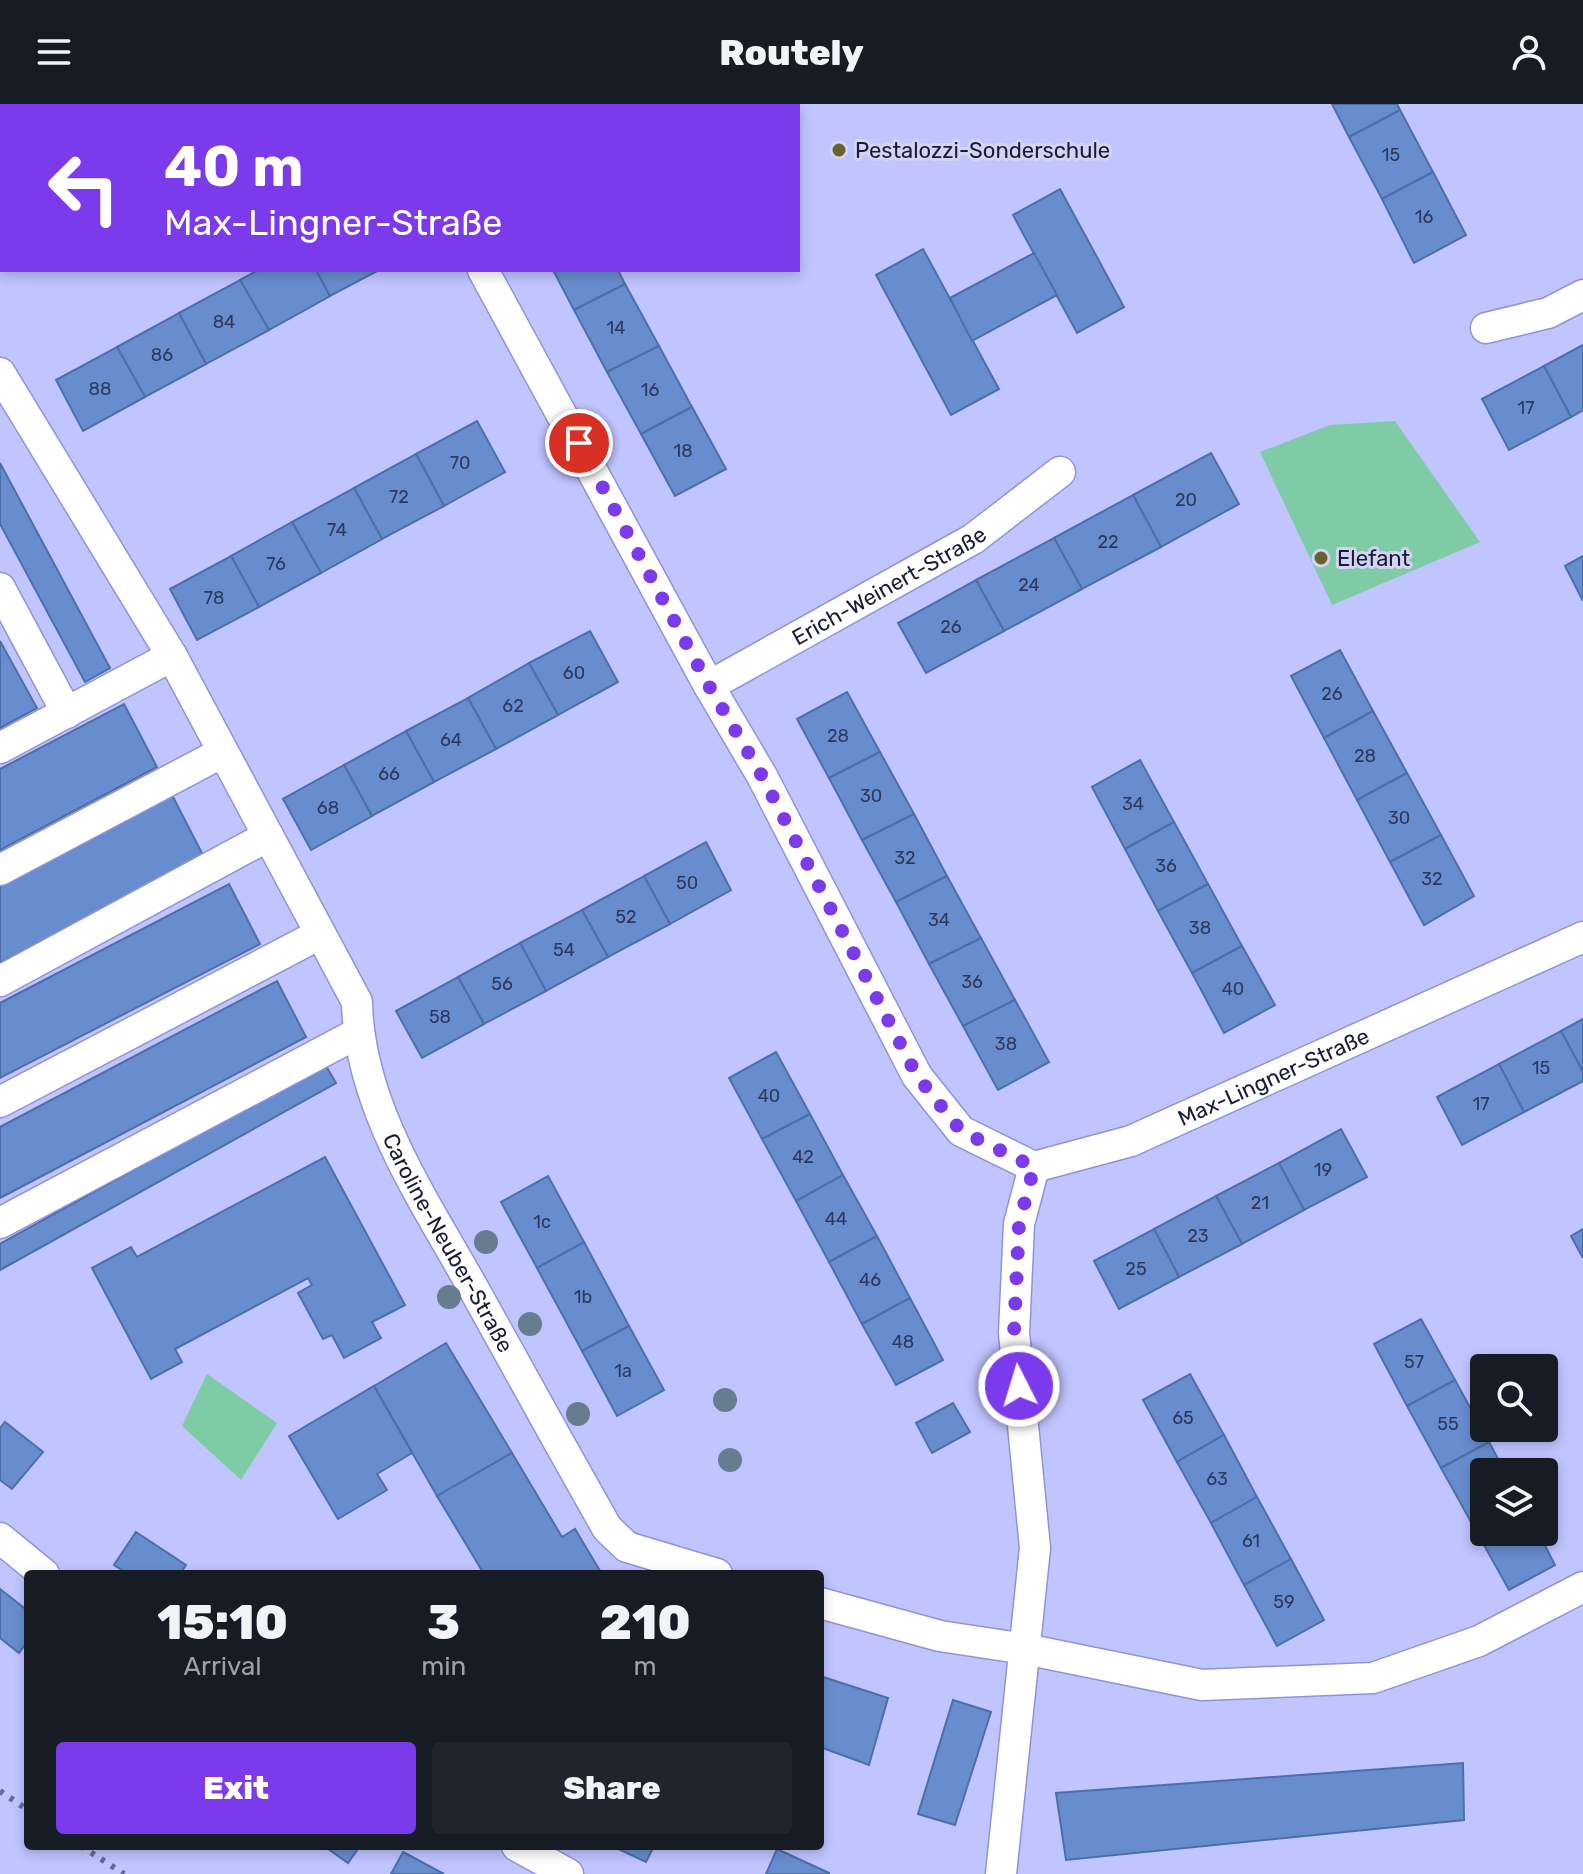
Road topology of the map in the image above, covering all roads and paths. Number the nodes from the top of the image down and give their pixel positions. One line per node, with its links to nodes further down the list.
1 (484, 272): 8 (street)
2 (1583, 295): 3 (street)
3 (1486, 328)
4 (0, 373): 7 (street, Caroline-Neuber-Straße)
5 (1060, 472): 8 (street, Erich-Weinert-Straße)
6 (0, 588): 9 (street)
7 (172, 656): 9 (street); 11 (street, Caroline-Neuber-Straße)
8 (709, 686): 19 (street)
9 (67, 713): 10 (street)
10 (0, 748)
11 (223, 752): 12 (street, Caroline-Neuber-Straße); 13 (street)
12 (268, 836): 14 (street, Caroline-Neuber-Straße); 16 (street)
13 (0, 870)
14 (320, 934): 17 (street, Caroline-Neuber-Straße); 18 (street)
15 (1583, 937): 19 (street, Max-Lingner-Straße)
16 (0, 981)
17 (358, 1033): 20 (street); 23 (street, Caroline-Neuber-Straße)
18 (0, 1102)
19 (1034, 1167): 26 (street)
20 (0, 1223)
21 (0, 1538): 22 (street)
22 (39, 1570)
23 (704, 1570)
24 (1583, 1587): 26 (street)
25 (824, 1604): 26 (street)
26 (1025, 1649): 29 (street)
27 (524, 1850): 28 (street)
28 (568, 1874)
29 (1001, 1874)

